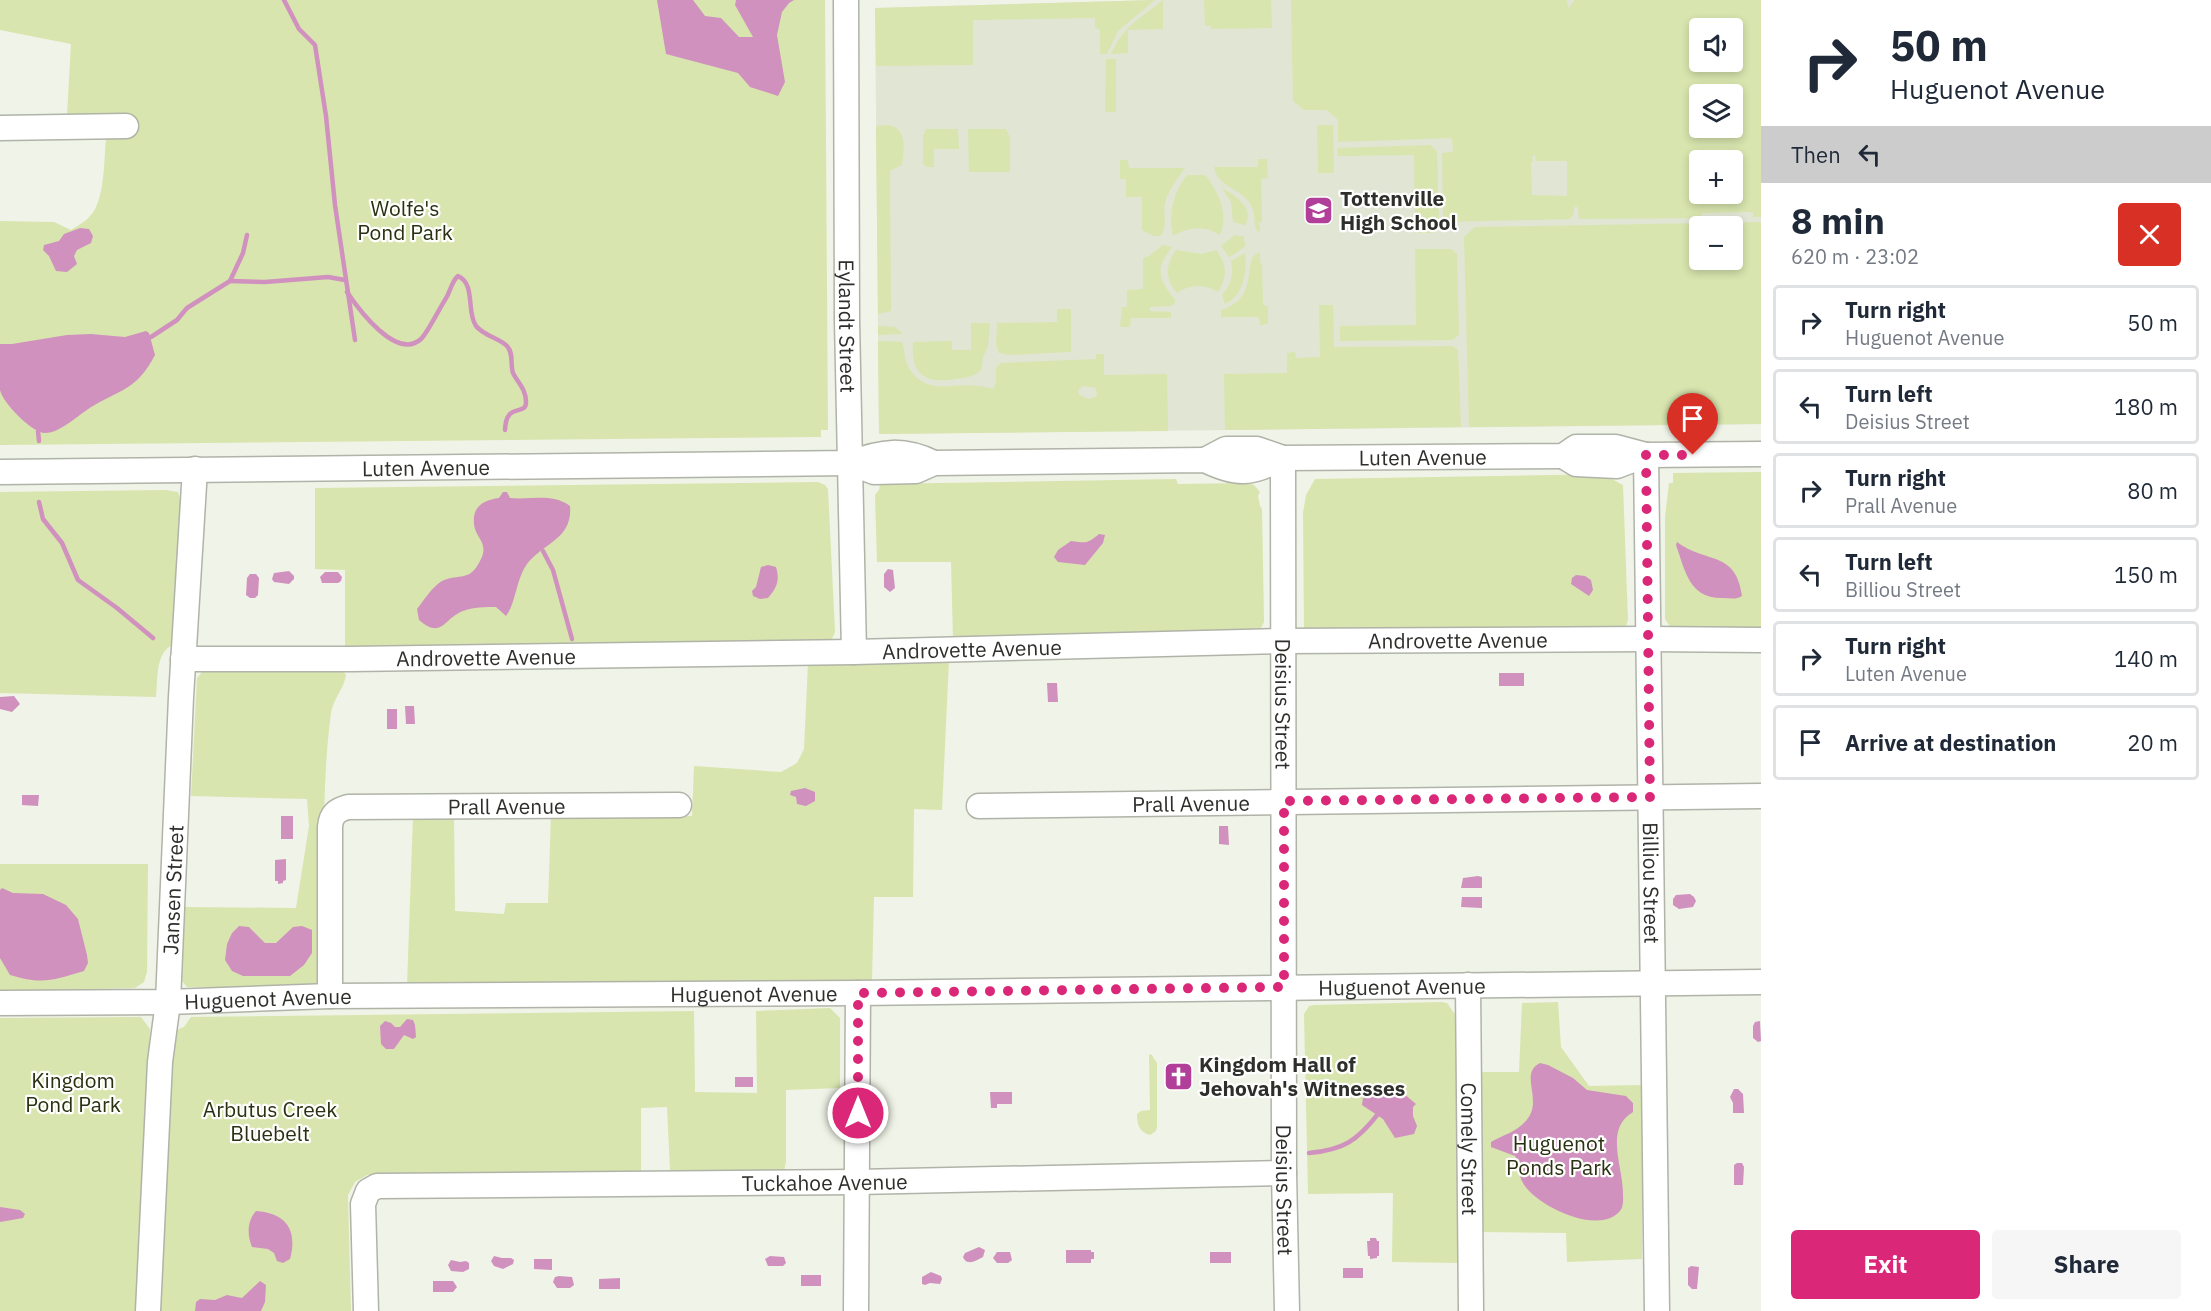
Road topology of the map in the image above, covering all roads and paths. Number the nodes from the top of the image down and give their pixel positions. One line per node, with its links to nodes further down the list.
1 (846, 0): 7 (street, Eylandt Street)
2 (126, 126): 3 (street)
3 (0, 128)
4 (1761, 454): 5 (street, Luten Avenue)
5 (1646, 455): 6 (street, Luten Avenue); 10 (street, Billiou Street)
6 (1283, 458): 7 (street, Luten Avenue); 11 (street, Deisius Street)
7 (850, 463): 8 (street, Luten Avenue); 13 (street, Eylandt Street)
8 (195, 469): 9 (street, Luten Avenue); 14 (street, Jansen Street)
9 (0, 472)
10 (1648, 639): 11 (street, Androvette Avenue); 12 (street, Androvette Avenue); 16 (street, Billiou Street)
11 (1283, 640): 13 (street, Androvette Avenue); 17 (street, Deisius Street)
12 (1761, 640)
13 (854, 652): 14 (street, Androvette Avenue)
14 (183, 659): 26 (street, Jansen Street)
15 (1761, 796): 16 (street, Prall Avenue)
16 (1650, 797): 17 (street, Prall Avenue); 21 (street, Billiou Street)
17 (1284, 801): 19 (street, Prall Avenue); 23 (street, Deisius Street)
18 (679, 805): 25 (street, Prall Avenue)
19 (979, 806)
20 (1761, 982): 21 (street, Huguenot Avenue)
21 (1653, 983): 22 (street, Huguenot Avenue); 35 (street, Billiou Street)
22 (1468, 986): 23 (street, Huguenot Avenue); 34 (street, Comely Street)
23 (1284, 987): 24 (street, Huguenot Avenue); 28 (street, Deisius Street)
24 (858, 993): 25 (street, Huguenot Avenue); 29 (street)
25 (330, 996): 26 (street, Huguenot Avenue)
26 (168, 1002): 27 (street, Huguenot Avenue); 30 (street, Jansen Street)
27 (0, 1003)
28 (1284, 1173): 29 (street, Tuckahoe Avenue); 33 (street, Deisius Street)
29 (857, 1182): 31 (street, Tuckahoe Avenue); 32 (street)
30 (148, 1311)
31 (366, 1311)
32 (856, 1311)
33 (1287, 1311)
34 (1471, 1311)
35 (1657, 1311)

